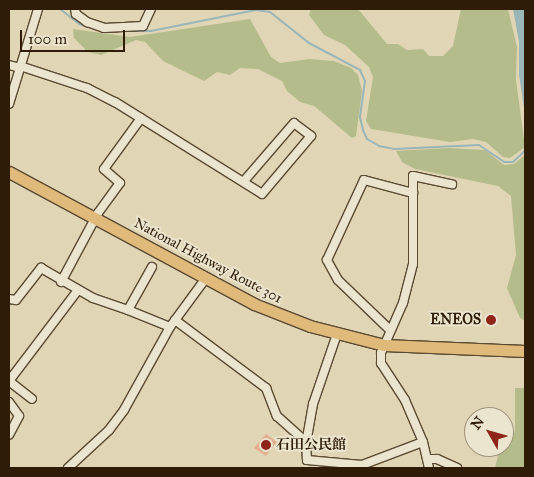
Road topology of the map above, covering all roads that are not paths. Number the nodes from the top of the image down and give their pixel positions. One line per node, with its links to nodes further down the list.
1 (38, 9): 5 (street)
2 (75, 9): 3 (street)
3 (151, 9)
4 (9, 65): 5 (street)
5 (20, 67): 6 (street); 7 (street)
6 (9, 104)
7 (141, 118): 9 (street); 12 (street)
8 (9, 172): 12 (highway, National Highway Route 301)
9 (244, 181): 9 (street)
10 (452, 184): 11 (street)
11 (413, 193): 21 (street); 21 (street)
12 (96, 219): 14 (highway, National Highway Route 301); 15 (street)
13 (152, 266): 18 (street)
14 (206, 278): 19 (street); 22 (highway, National Highway Route 301)
15 (61, 282): 16 (street); 17 (street)
16 (78, 290): 18 (street); 25 (street)
17 (9, 299)
18 (128, 310): 20 (street)
19 (175, 320): 20 (street); 29 (street)
20 (170, 327): 32 (street)
21 (390, 330): 23 (street)
22 (337, 334): 23 (highway, National Highway Route 301); 29 (street)
23 (384, 345): 24 (highway, National Highway Route 301); 30 (street)
24 (525, 351)
25 (9, 381): 26 (street)
26 (32, 398)
27 (9, 402): 28 (street)
28 (9, 435)
29 (306, 442): 30 (street)
30 (423, 442): 31 (street)
31 (428, 459): 33 (street); 34 (street)
32 (68, 468)
33 (429, 468)
34 (458, 468)

